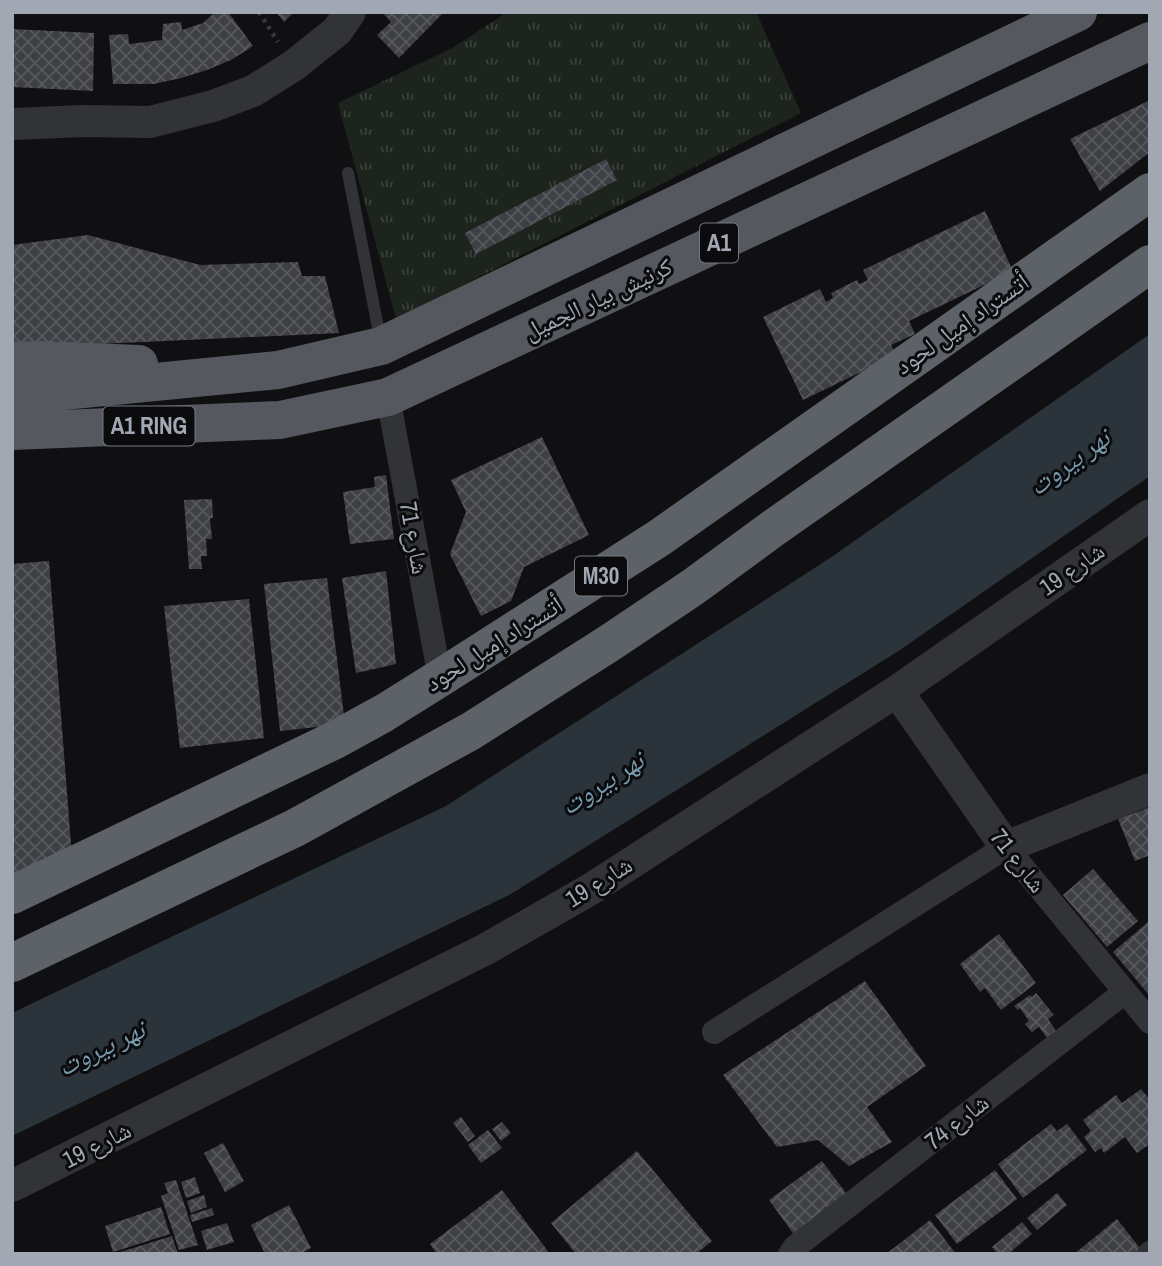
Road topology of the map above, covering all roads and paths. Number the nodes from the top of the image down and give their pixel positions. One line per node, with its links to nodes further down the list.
1 (350, 12): 4 (street)
2 (1060, 16): 8 (highway, كرنيش بيار الجميل)
3 (1150, 41): 9 (highway, كرنيش بيار الجميل / A1)
4 (12, 124)
5 (348, 173): 8 (lane)
6 (1150, 192): 13 (highway, أتستراد إميل لحود / M30)
7 (1150, 264): 19 (highway, M30)
8 (382, 346): 10 (highway, كرنيش بيار الجميل)
9 (388, 397): 11 (highway, كرنيش بيار الجميل / A1); 13 (street, شارع 71)
10 (15, 411): 11 (highway, كرنيش بيار الجميل / A1 RING)
11 (279, 420)
12 (1150, 515): 14 (street, شارع 19)
13 (440, 678): 18 (highway, أتستراد إميل لحود / M30)
14 (897, 691): 17 (street, شارع 71); 23 (street, شارع 19)
15 (1150, 768): 17 (street)
16 (1150, 789): 17 (street)
17 (999, 838): 20 (street, شارع 71); 22 (street)
18 (12, 895)
19 (12, 963)
20 (1125, 992): 21 (street, شارع 71); 24 (street, شارع 74)
21 (1150, 1022)
22 (715, 1032)
23 (12, 1186)
24 (790, 1254)

